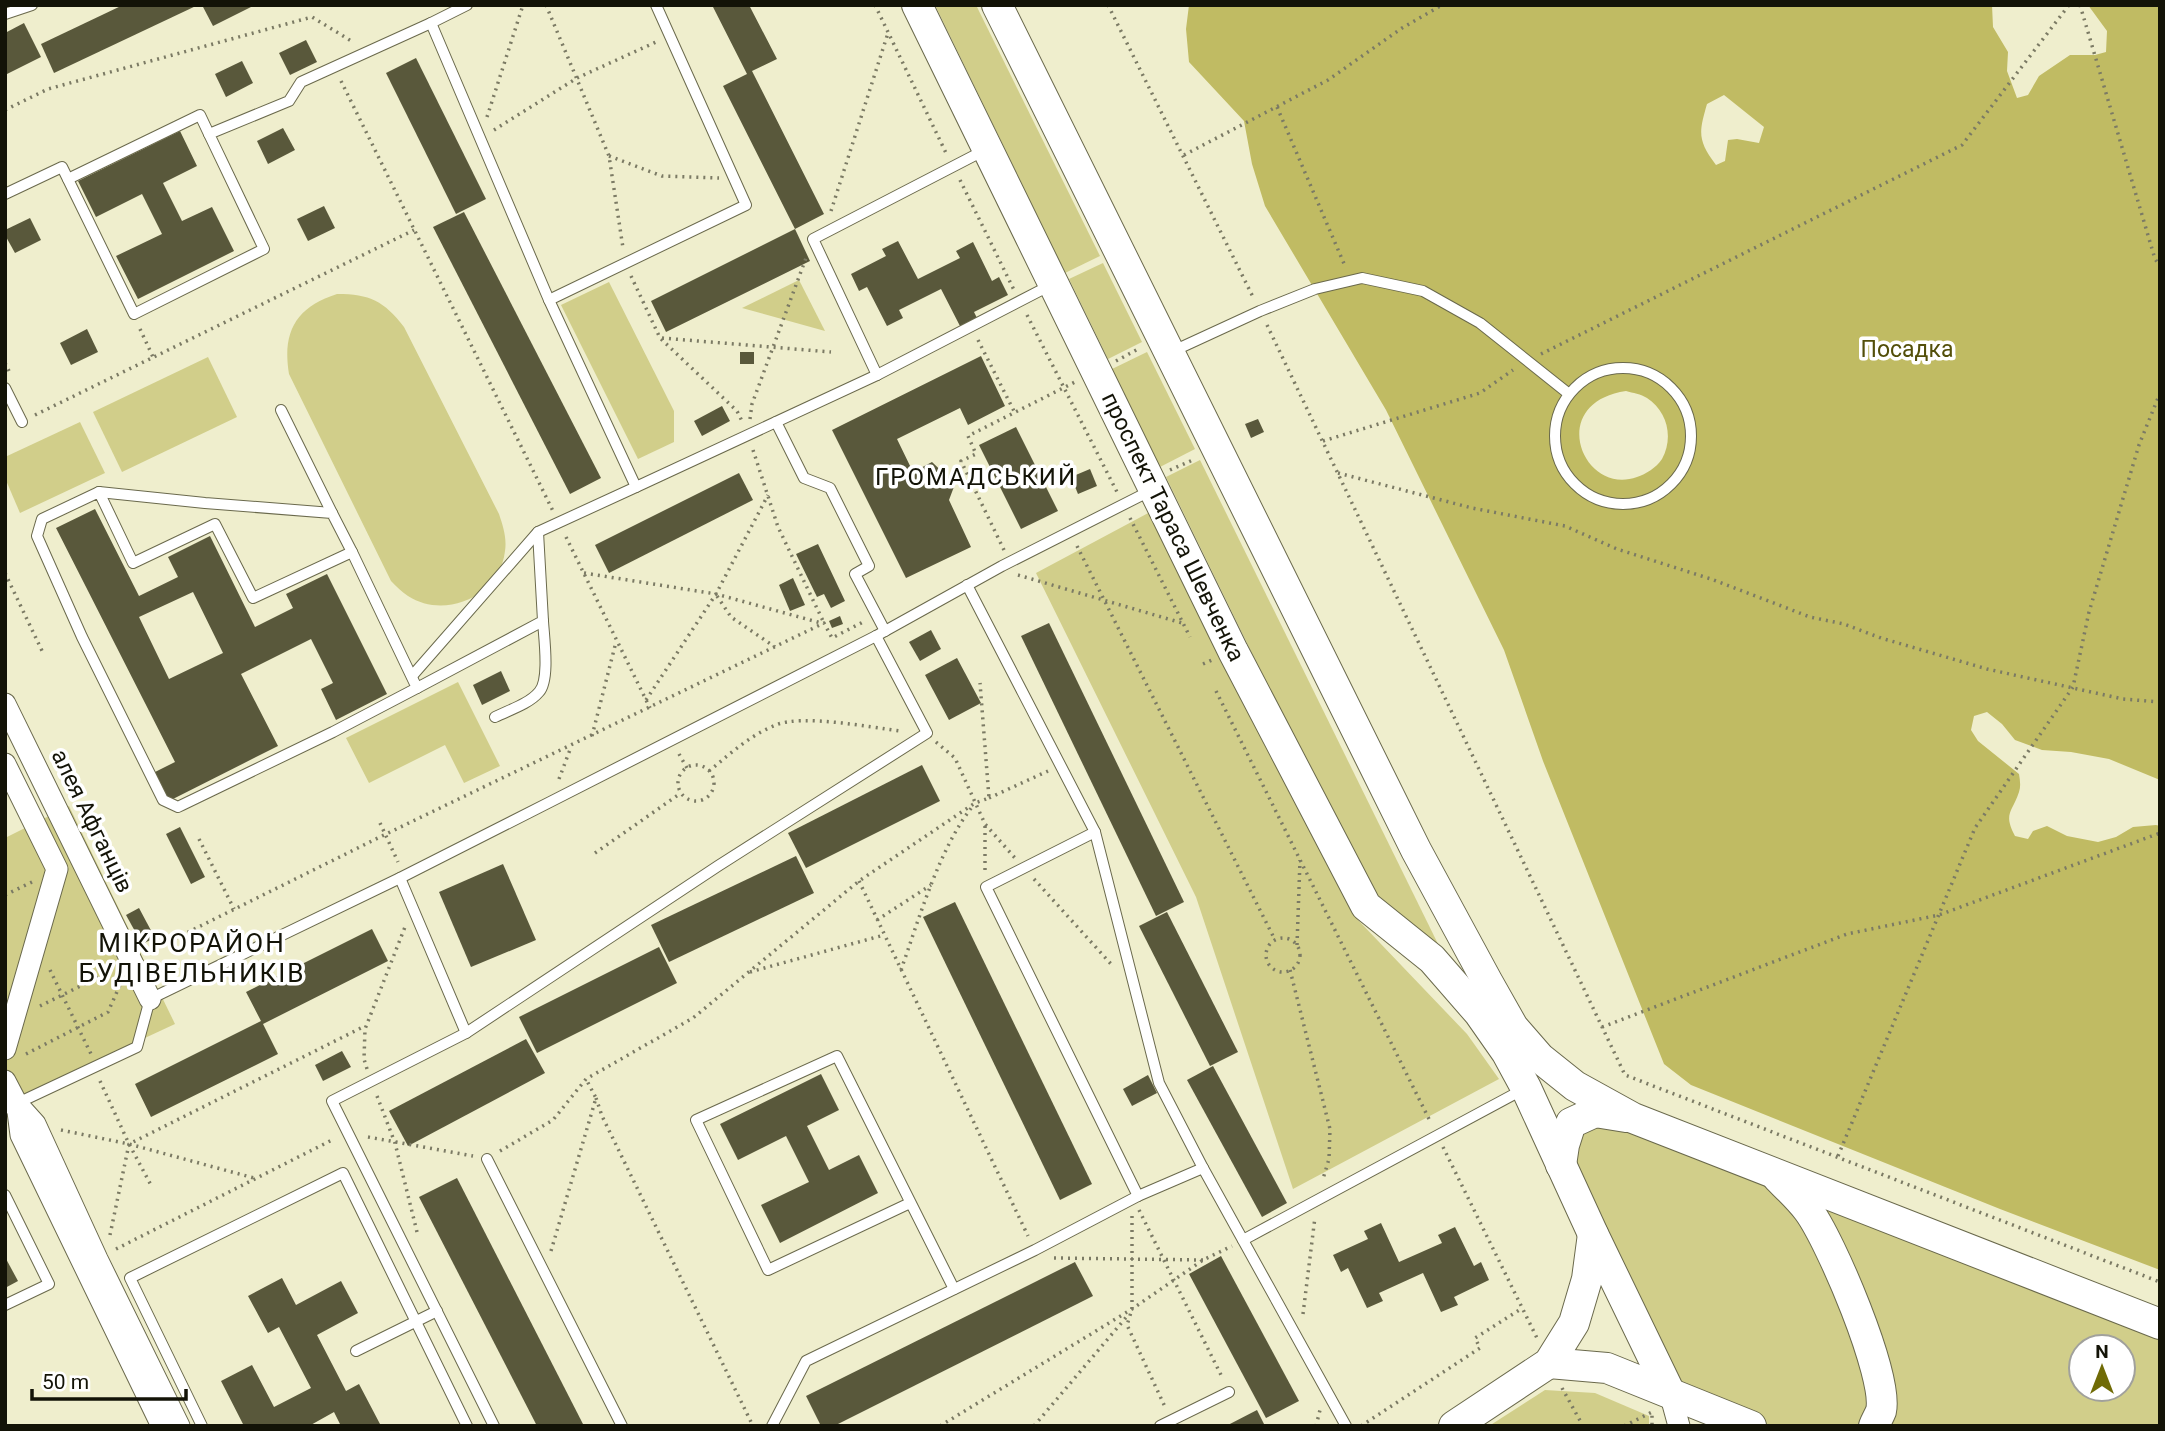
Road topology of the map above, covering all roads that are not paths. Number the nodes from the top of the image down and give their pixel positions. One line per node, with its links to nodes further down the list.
1 (32, 5): 6 (lane)
2 (467, 5): 7 (lane)
3 (656, 5): 13 (lane)
4 (917, 5): 9 (main road, проспект Тараса Шевченка)
5 (997, 5): 14 (main road)
6 (5, 14)
7 (431, 23): 8 (lane); 13 (lane)
8 (209, 134): 10 (lane); 10 (lane)
9 (987, 148): 12 (main road, проспект Тараса Шевченка); 15 (lane)
10 (68, 179): 11 (lane)
11 (5, 194)
12 (1054, 283): 15 (lane); 22 (main road, проспект Тараса Шевченка)
13 (549, 300): 21 (lane)
14 (1165, 346): 17 (lane); 45 (main road)
15 (877, 375): 20 (lane)
16 (5, 388): 19 (lane)
17 (1569, 394): 17 (lane)
18 (281, 410): 25 (lane)
19 (22, 422)
20 (776, 422): 21 (lane); 31 (lane)
21 (636, 487): 27 (lane)
22 (1154, 488): 29 (lane); 43 (main road, проспект Тараса Шевченка)
23 (99, 492): 24 (lane); 26 (lane); 33 (lane)
24 (205, 503): 25 (lane); 26 (lane)
25 (332, 513): 28 (lane)
26 (215, 524): 28 (lane)
27 (538, 532): 30 (lane); 32 (lane)
28 (352, 552): 32 (lane)
29 (967, 586): 31 (lane); 37 (lane)
30 (543, 621): 33 (lane); 35 (lane)
31 (881, 633): 38 (lane); 40 (lane)
32 (412, 676): 33 (lane)
33 (417, 688)
34 (5, 704): 39 (street, алея Афганців)
35 (495, 717)
36 (5, 764): 41 (street)
37 (1095, 832): 48 (lane); 51 (lane)
38 (400, 878): 39 (lane); 40 (lane)
39 (150, 999): 44 (lane)
40 (466, 1033): 57 (lane)
41 (11, 1054)
42 (5, 1080): 44 (street)
43 (1526, 1088): 47 (main road, проспект Тараса Шевченка); 54 (lane)
44 (11, 1106): 64 (street); 65 (street)
45 (1633, 1118): 47 (main road); 49 (main road)
46 (486, 1159): 69 (lane)
47 (1561, 1165): 53 (main road, проспект Тараса Шевченка)
48 (1203, 1168): 51 (lane); 54 (lane)
49 (1773, 1173): 59 (main road); 76 (main road)
50 (5, 1195): 56 (lane)
51 (1134, 1198): 55 (lane)
52 (910, 1203): 52 (lane); 55 (lane)
53 (1593, 1234): 61 (main road); 63 (main road, проспект Тараса Шевченка)
54 (1243, 1240): 72 (lane)
55 (954, 1289): 70 (lane)
56 (5, 1305)
57 (437, 1311): 58 (lane); 68 (lane)
58 (415, 1322): 60 (lane); 66 (lane); 67 (lane)
59 (2160, 1324)
60 (356, 1351)
61 (1549, 1363): 63 (main road); 73 (main road)
62 (1229, 1392): 71 (lane)
63 (1670, 1392): 74 (street); 75 (main road)
64 (162, 1426)
65 (179, 1426)
66 (202, 1426)
67 (467, 1426)
68 (494, 1426)
69 (622, 1426)
70 (772, 1426)
71 (1160, 1426)
72 (1346, 1426)
73 (1454, 1426)
74 (1679, 1426)
75 (1751, 1426)
76 (1874, 1426)

